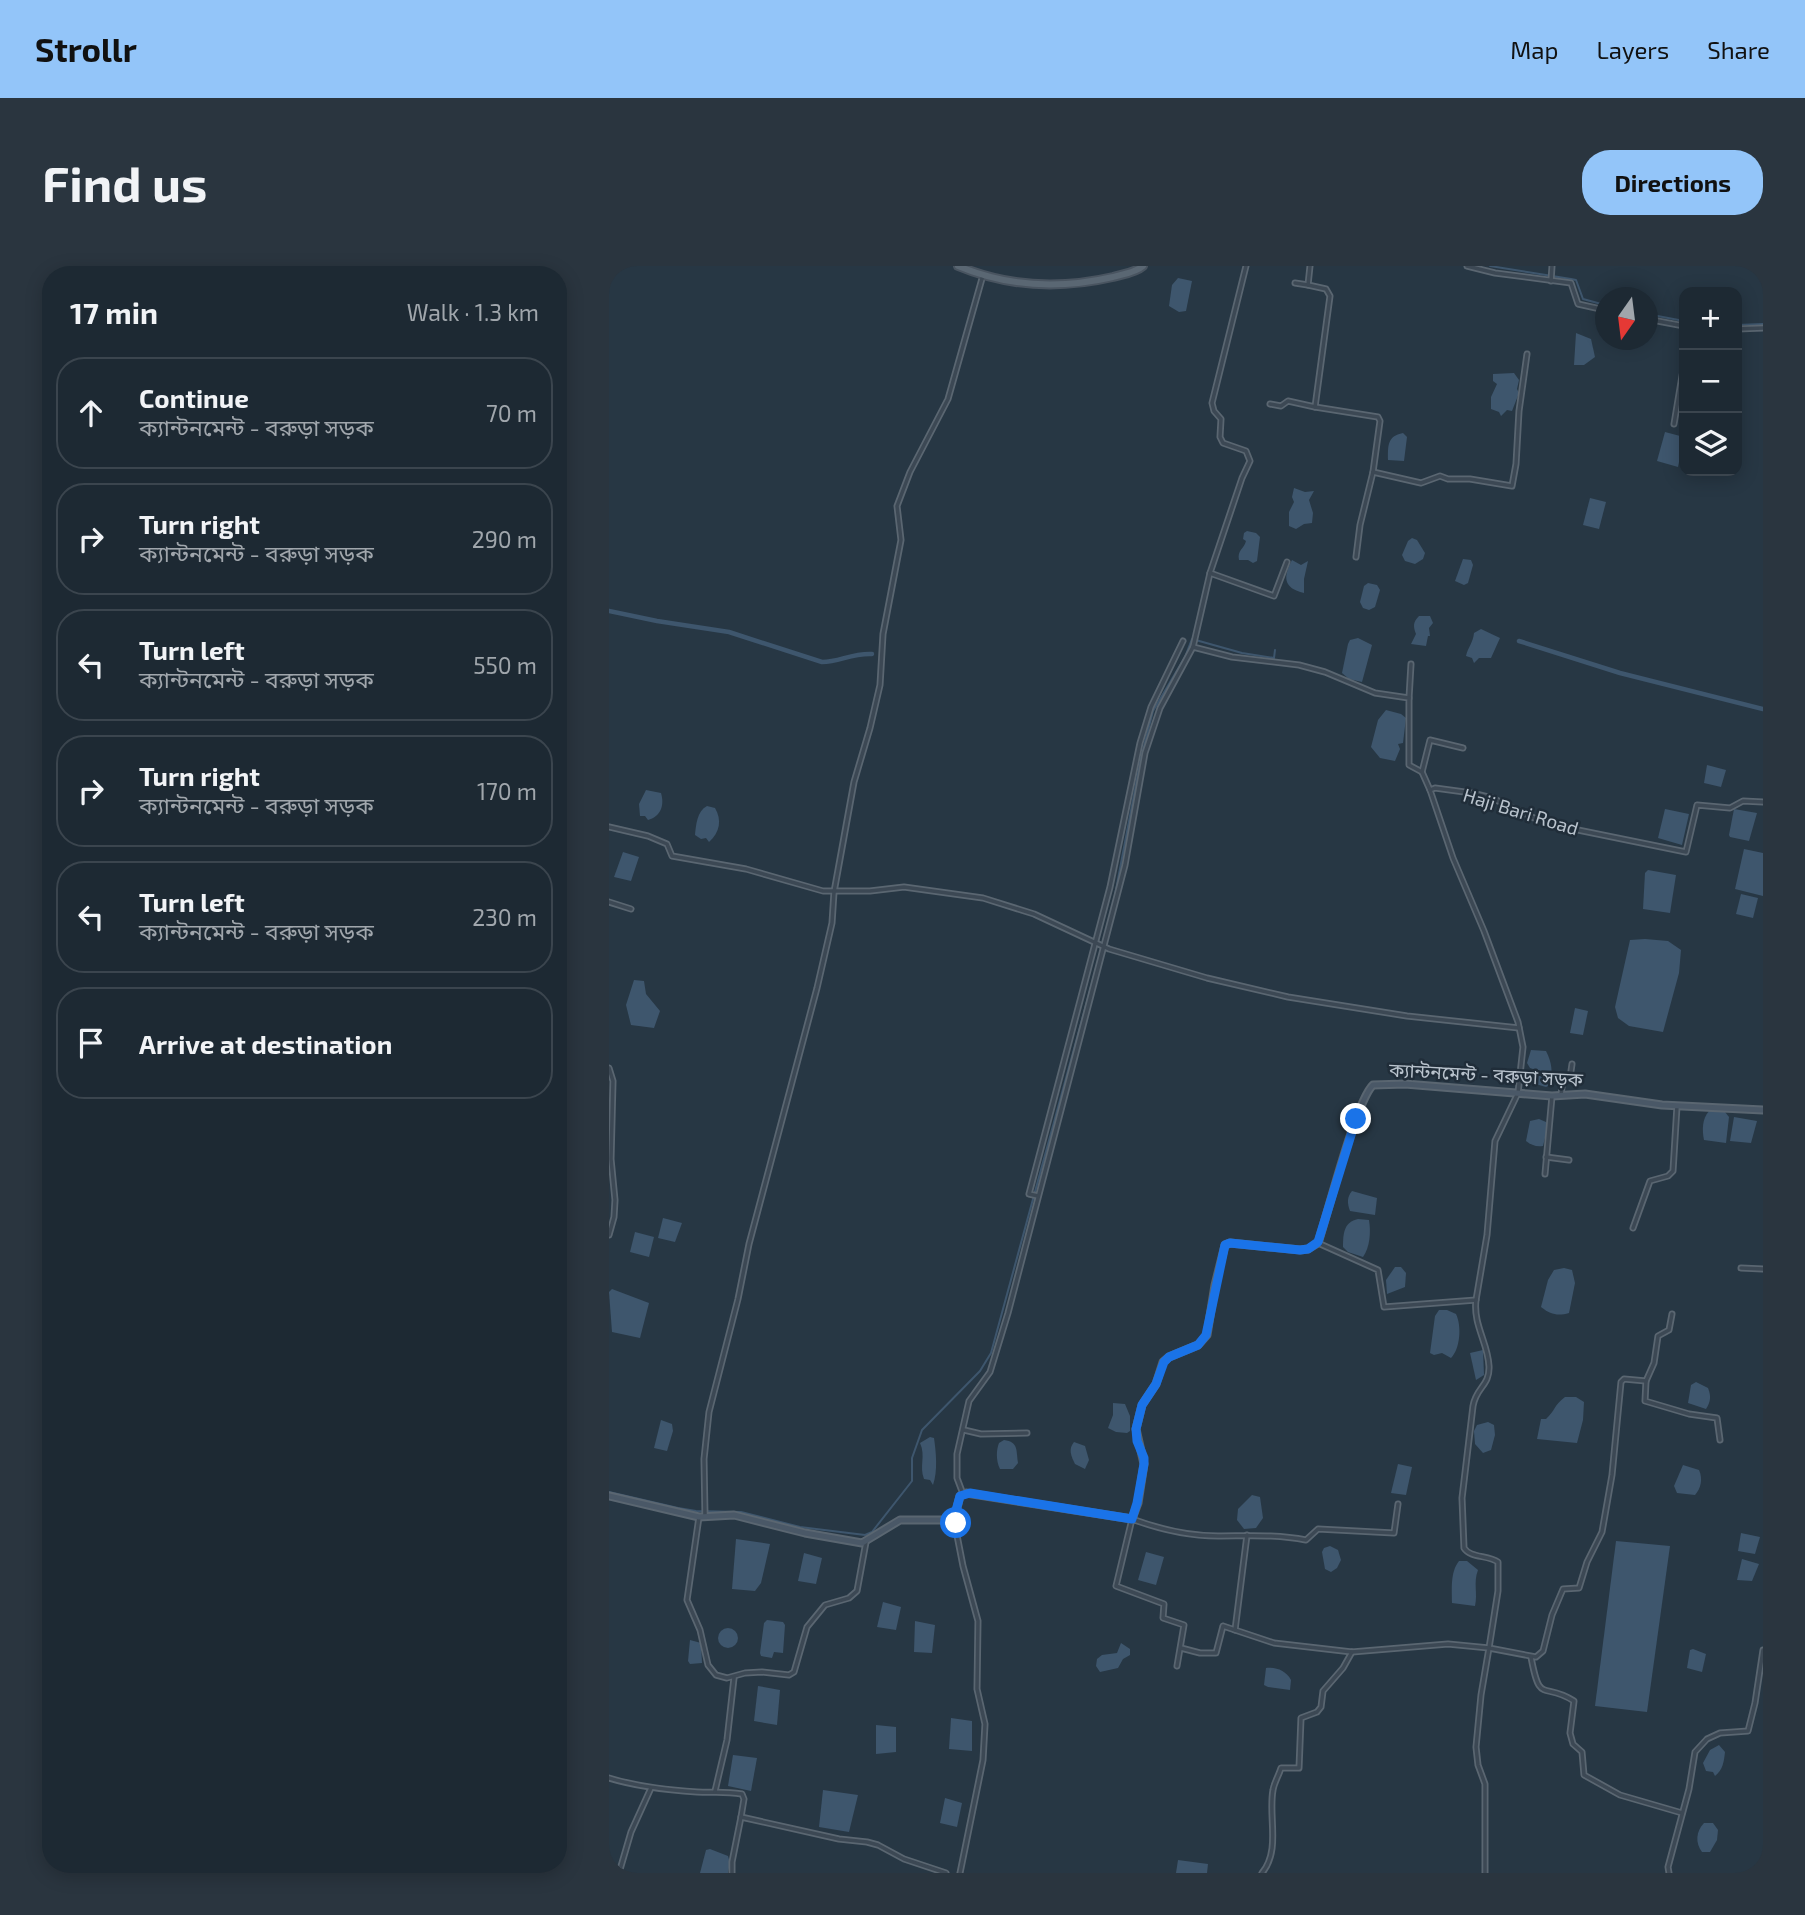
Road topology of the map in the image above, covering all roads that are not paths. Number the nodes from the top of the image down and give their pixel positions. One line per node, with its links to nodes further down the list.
1 (958, 266): 7 (main road)
2 (1143, 266): 7 (main road)
3 (1246, 266): 24 (street)
4 (1310, 266): 10 (street)
5 (1467, 266): 8 (street)
6 (1552, 269): 8 (street)
7 (983, 275): 34 (street)
8 (1551, 279): 11 (street)
9 (1295, 283): 10 (street)
10 (1308, 285): 19 (street)
11 (1595, 308)
12 (1658, 321): 13 (street)
13 (1679, 325)
14 (1763, 328): 15 (street)
15 (1742, 329)
16 (1527, 354): 21 (street)
17 (1679, 394): 20 (street)
18 (1270, 404): 19 (street)
19 (1315, 407): 21 (street)
20 (1674, 424)
21 (1373, 472): 22 (street)
22 (1356, 557)
23 (1287, 562): 24 (street)
24 (1210, 573): 26 (street)
25 (1182, 641): 37 (street)
26 (1193, 646): 28 (street); 37 (street)
27 (1411, 664): 28 (street)
28 (1409, 698): 30 (street)
29 (1463, 748): 30 (street)
30 (1422, 772): 31 (street)
31 (1430, 790): 32 (street, Haji Bari Road); 38 (street, Haji Bari Road)
32 (1763, 802)
33 (609, 827): 34 (street)
34 (834, 892): 37 (street); 64 (street)
35 (609, 902): 36 (street)
36 (631, 909)
37 (1100, 945): 38 (street); 49 (street); 49 (street)
38 (1519, 1028): 41 (street, Haji Bari Road)
39 (1573, 1064): 42 (street)
40 (609, 1068): 51 (street)
41 (1518, 1093): 43 (main road, ক্যান্টনমেন্ট - বরুড়া সড়ক); 52 (main road, ক্যান্টনমেন্ট - বরুড়া সড়ক); 55 (street, Haji Bari Road)
42 (1561, 1095): 43 (main road, ক্যান্টনমেন্ট - বরুড়া সড়ক); 44 (main road, ক্যান্টনমেন্ট - বরুড়া সড়ক)
43 (1552, 1096): 46 (street)
44 (1677, 1106): 45 (main road, ক্যান্টনমেন্ট - বরুড়া সড়ক); 50 (street)
45 (1763, 1110)
46 (1546, 1157): 47 (street); 48 (street)
47 (1569, 1160)
48 (1545, 1174)
49 (1034, 1195): 58 (street)
50 (1633, 1228)
51 (609, 1236)
52 (1318, 1242): 55 (street); 65 (main road)
53 (1741, 1268): 54 (street)
54 (1763, 1269)
55 (1476, 1300): 71 (street, Haji Bari Road)
56 (1672, 1314): 57 (street)
57 (1646, 1381): 60 (street); 74 (street)
58 (964, 1430): 59 (street); 61 (street)
59 (1027, 1433)
60 (1720, 1440)
61 (963, 1494): 65 (main road); 66 (main road)
62 (609, 1496): 64 (main road)
63 (1398, 1504): 67 (street)
64 (702, 1517): 68 (main road); 76 (street)
65 (1132, 1519): 67 (street); 70 (street)
66 (954, 1520): 68 (main road); 85 (street)
67 (1247, 1535): 69 (street)
68 (866, 1542): 76 (street)
69 (1235, 1630): 70 (street); 73 (street)
70 (1181, 1648): 75 (street)
71 (1489, 1648): 73 (street); 74 (street); 87 (street)
72 (1763, 1650): 80 (street)
73 (1352, 1652): 86 (street)
74 (1531, 1657): 80 (street)
75 (1177, 1666)
76 (734, 1678): 79 (street)
77 (609, 1778): 78 (street)
78 (651, 1788): 79 (street); 82 (street)
79 (715, 1791): 81 (street)
80 (1682, 1813): 88 (street)
81 (741, 1818): 83 (street); 84 (street)
82 (619, 1873)
83 (732, 1873)
84 (946, 1873)
85 (960, 1873)
86 (1262, 1873)
87 (1485, 1873)
88 (1669, 1873)

